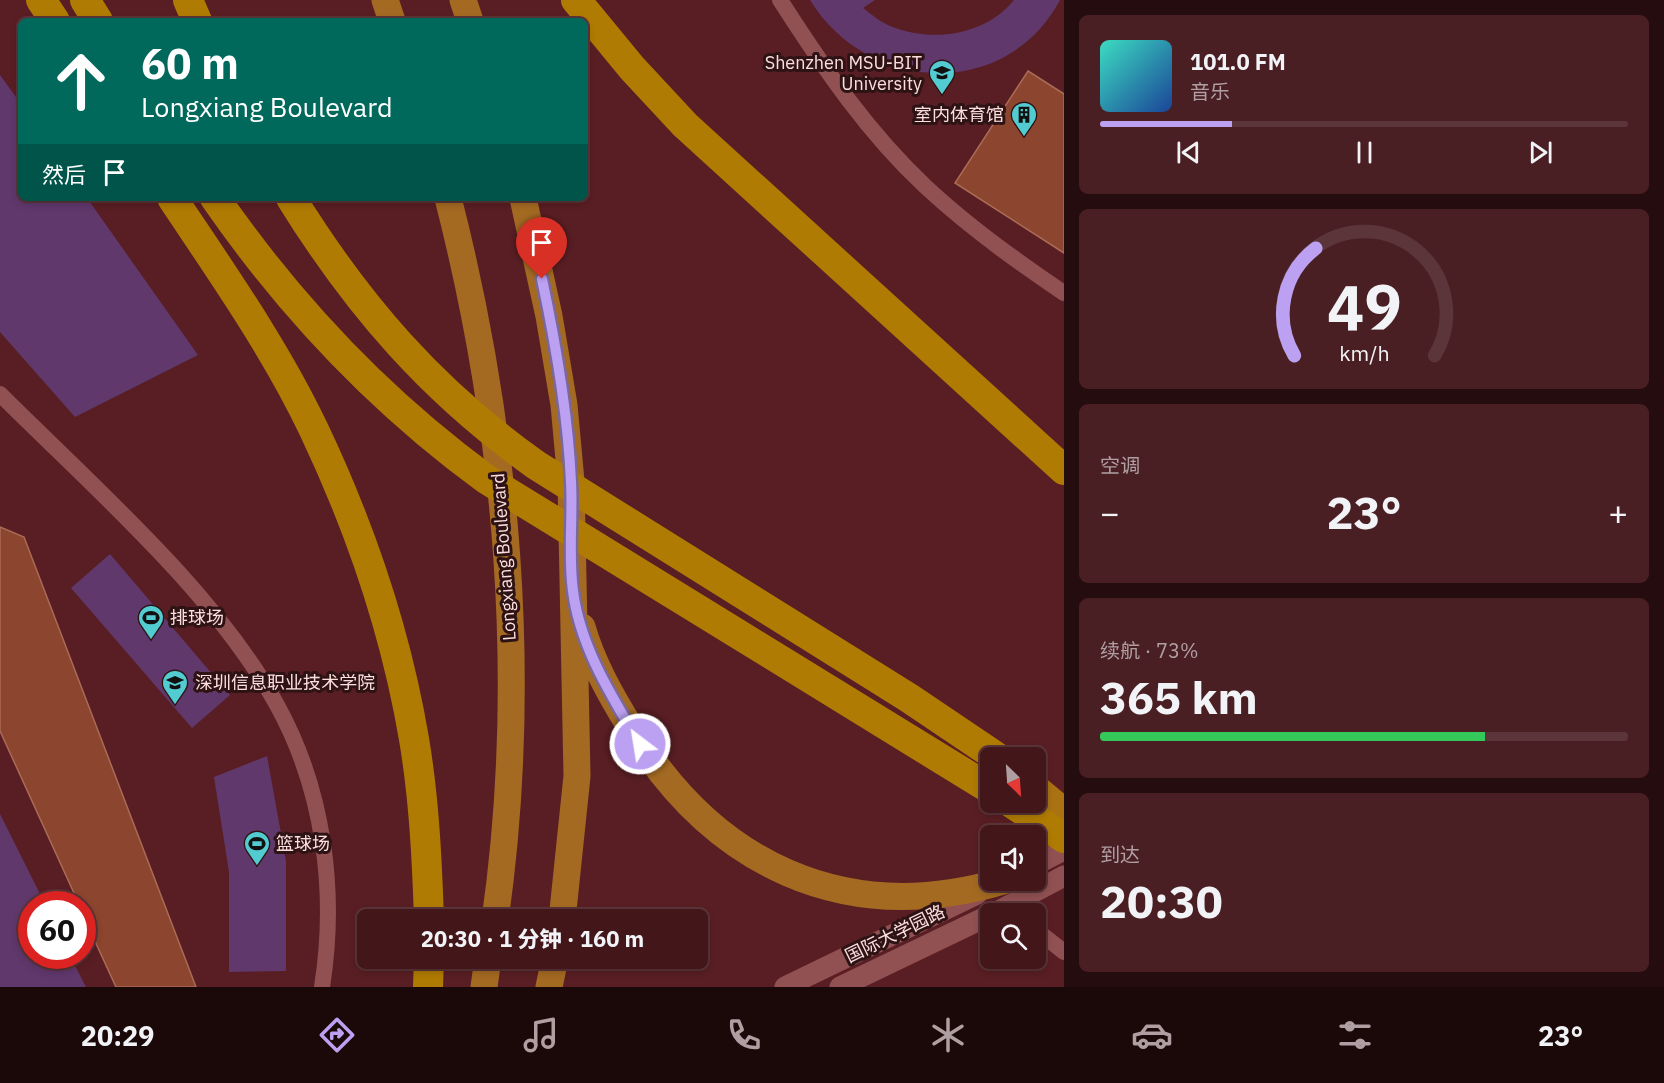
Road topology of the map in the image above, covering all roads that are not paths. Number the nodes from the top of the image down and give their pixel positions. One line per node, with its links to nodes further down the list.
1 (41, 0): 8 (highway)
2 (85, 0): 9 (highway)
3 (188, 0): 10 (highway)
4 (385, 0): 11 (main road)
5 (463, 0): 12 (main road)
6 (780, 0): 18 (street)
7 (578, 2): 20 (highway)
8 (53, 18)
9 (96, 18)
10 (196, 18)
11 (391, 18)
12 (469, 18)
13 (174, 201): 34 (highway)
14 (217, 201): 23 (highway)
15 (293, 201): 22 (highway)
16 (449, 201): 35 (main road, Longxiang Boulevard)
17 (524, 201): 21 (main road)
18 (1064, 293)
19 (0, 394): 43 (street)
20 (1064, 470)
21 (573, 591): 31 (main road); 36 (main road)
22 (982, 747)
23 (980, 783)
24 (1046, 796): 25 (highway)
25 (1064, 811)
26 (1026, 813): 27 (highway)
27 (1064, 838)
28 (1064, 850): 29 (street)
29 (1046, 859)
30 (1064, 876): 33 (street, 国际大学园路)
31 (980, 887)
32 (983, 891): 47 (street, 国际大学园路)
33 (1012, 903)
34 (428, 909)
35 (496, 909)
36 (563, 909)
37 (980, 919): 48 (street, 国际大学园路)
38 (1046, 938): 39 (street)
39 (1064, 952)
40 (429, 969): 44 (highway)
41 (486, 969): 45 (main road)
42 (553, 969): 46 (main road)
43 (322, 987)
44 (428, 987)
45 (484, 987)
46 (549, 987)
47 (785, 987)
48 (840, 987)

